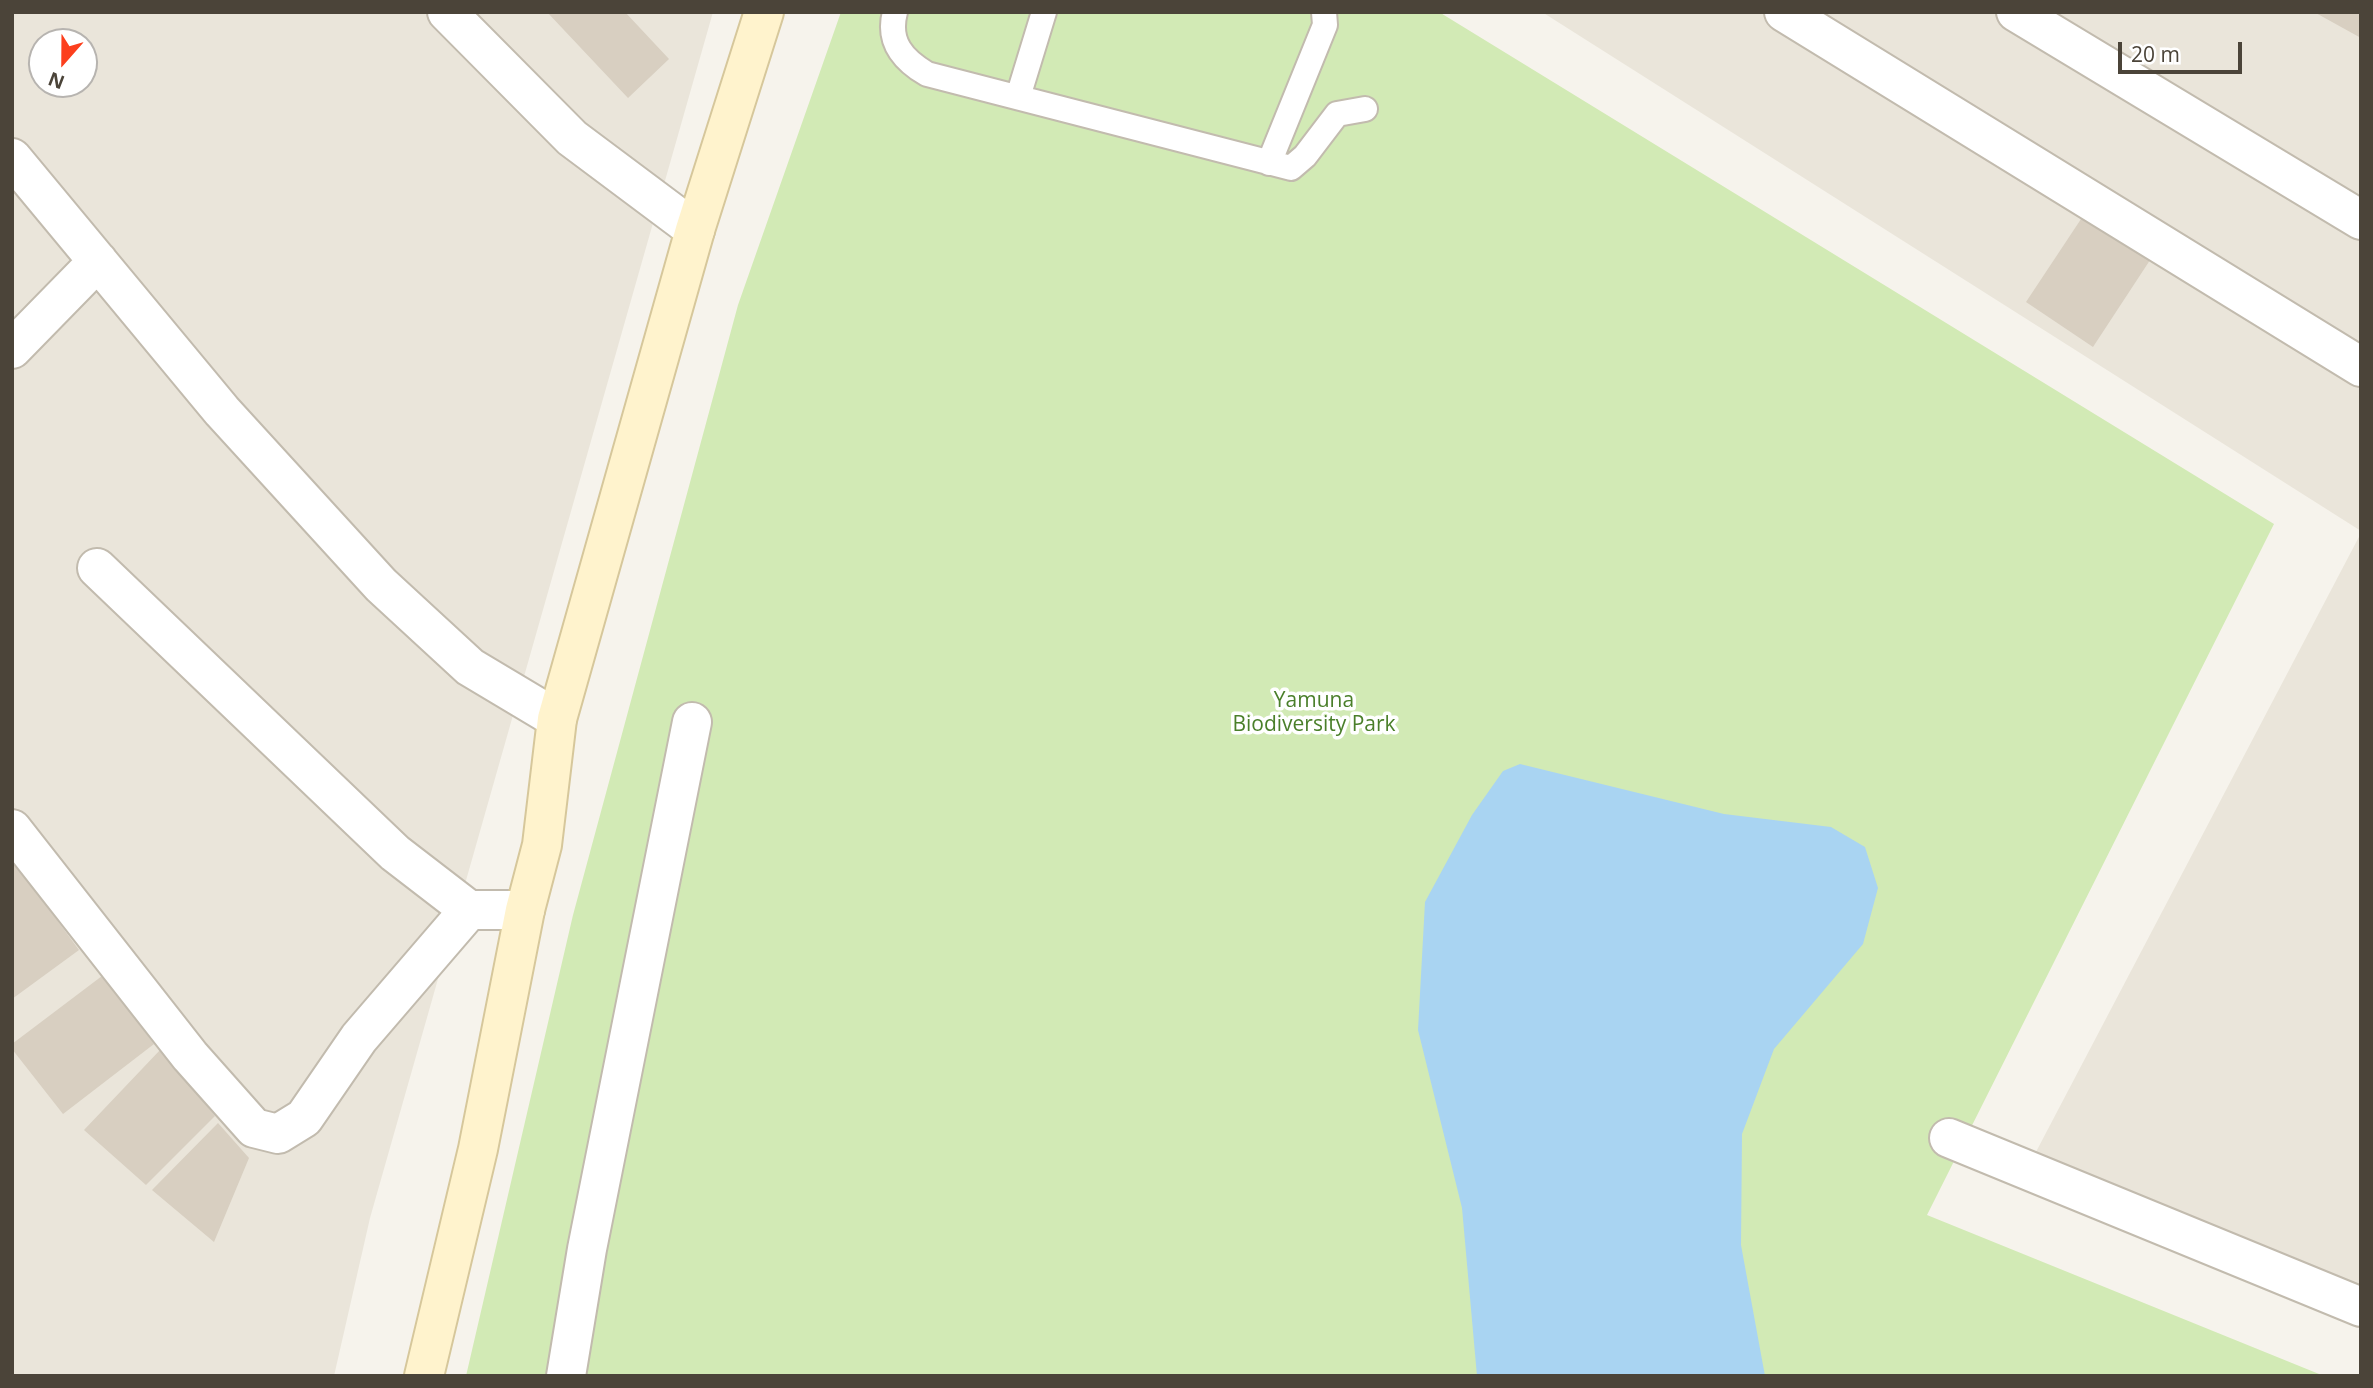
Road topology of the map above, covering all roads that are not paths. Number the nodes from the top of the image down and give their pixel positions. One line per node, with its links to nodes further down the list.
1 (447, 12): 13 (street)
2 (764, 12): 13 (street)
3 (895, 12): 8 (lane)
4 (1044, 12): 8 (lane)
5 (1324, 12): 11 (lane)
6 (1784, 12): 16 (street)
7 (2016, 12): 12 (street)
8 (1018, 97): 11 (lane)
9 (1365, 108): 11 (lane)
10 (12, 158): 14 (street)
11 (1269, 163)
12 (2361, 220)
13 (695, 230): 18 (street)
14 (98, 261): 15 (street); 18 (street)
15 (12, 349)
16 (2361, 367)
17 (97, 568): 21 (street)
18 (557, 719): 22 (street)
19 (692, 722): 26 (street)
20 (12, 829): 21 (street)
21 (469, 910): 22 (street)
22 (525, 910): 25 (street)
23 (1949, 1138): 24 (street)
24 (2361, 1307)
25 (424, 1376)
26 (566, 1376)

